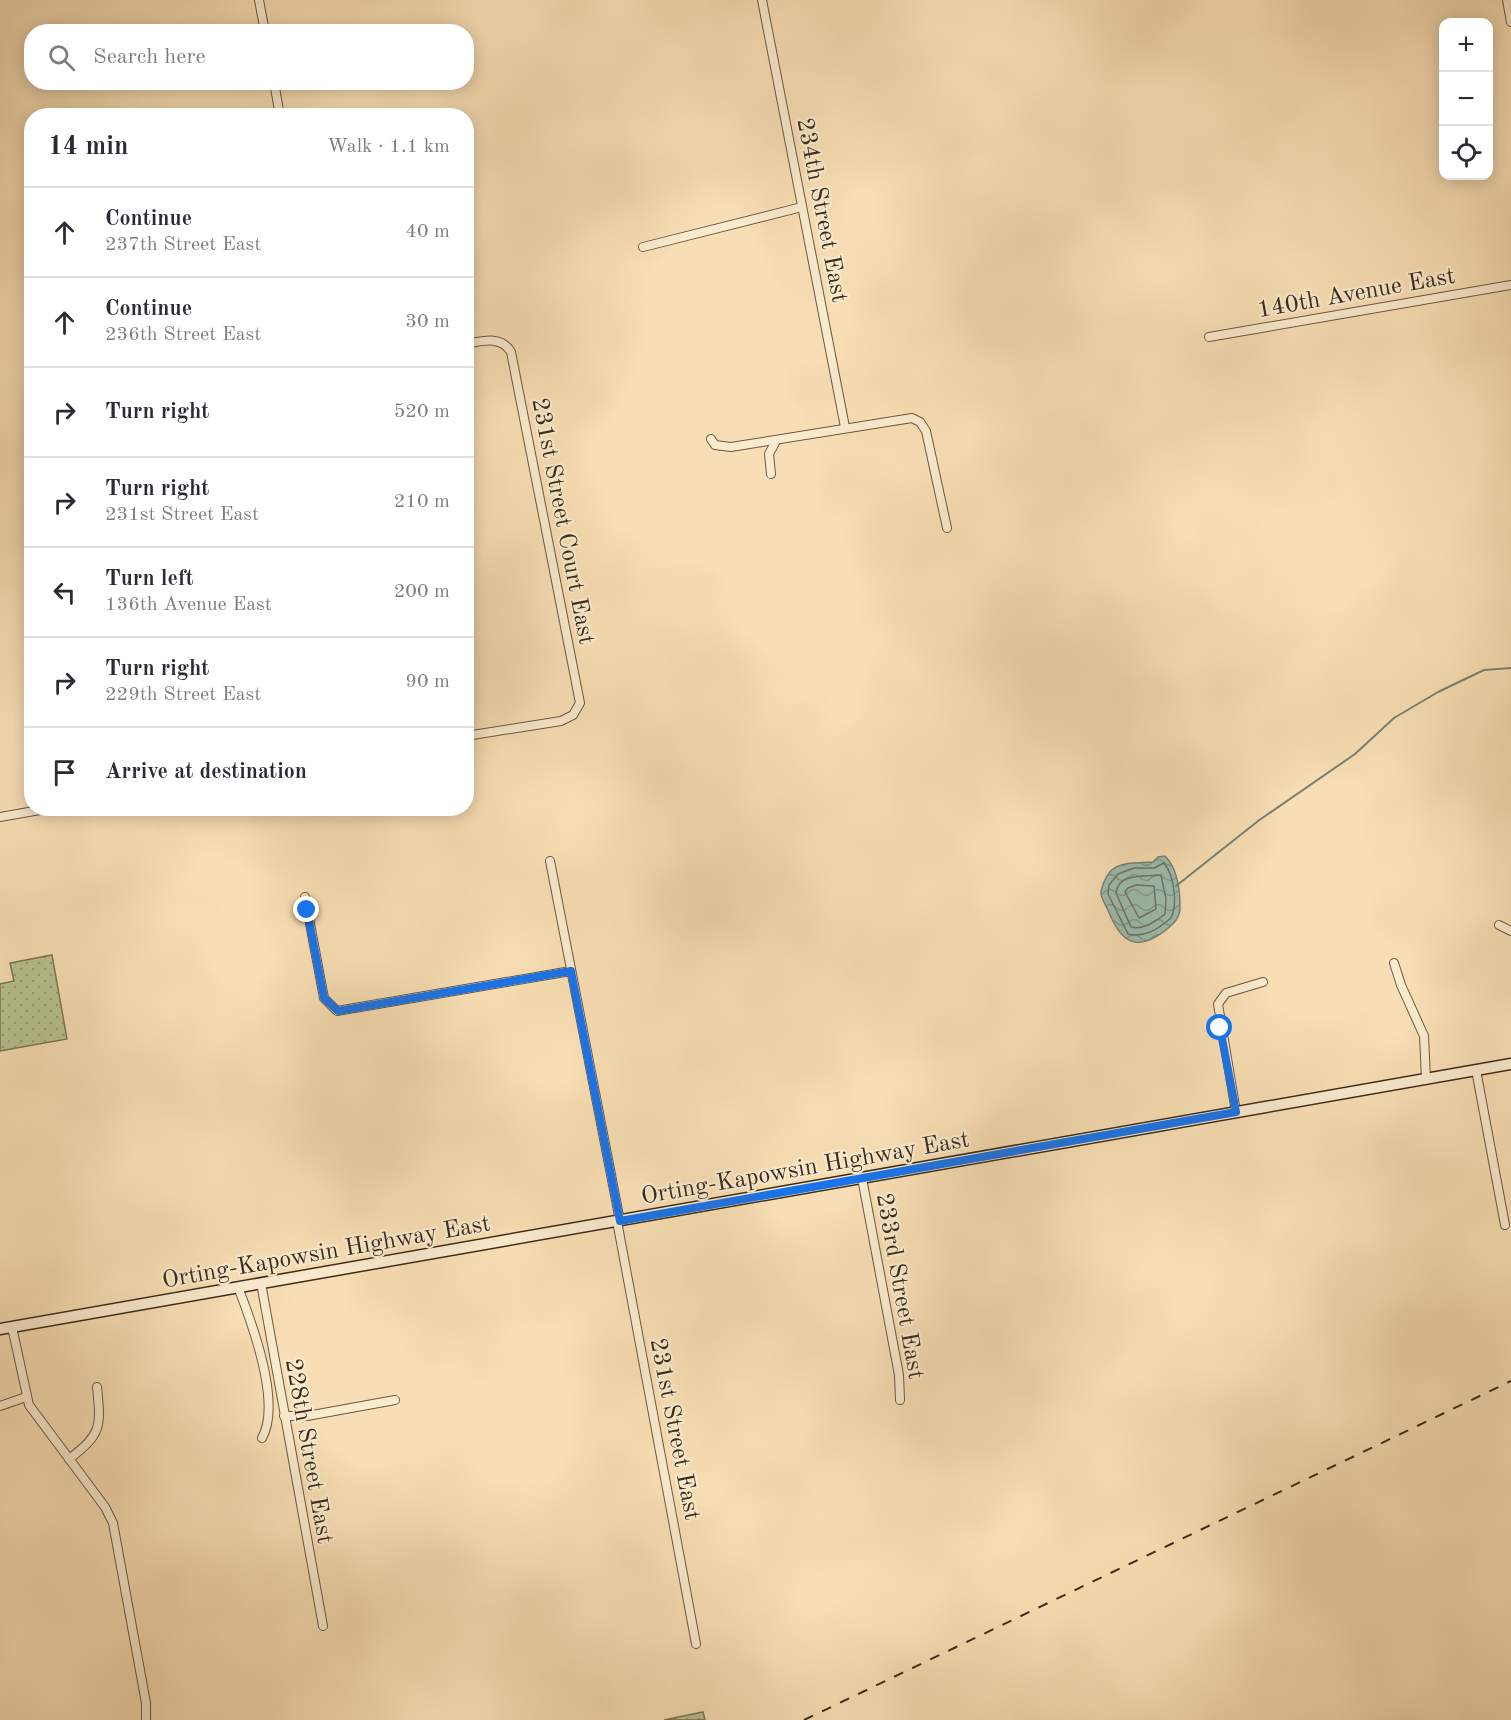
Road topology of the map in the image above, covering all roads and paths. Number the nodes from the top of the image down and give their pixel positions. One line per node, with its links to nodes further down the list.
1 (259, 0): 5 (street)
2 (762, 0): 8 (street, 234th Street East)
3 (1507, 0): 4 (street)
4 (1511, 22)
5 (264, 24)
6 (275, 90): 7 (street)
7 (279, 108)
8 (802, 207): 9 (street); 13 (street, 234th Street East)
9 (643, 247)
10 (1511, 285): 11 (street, 140th Avenue East)
11 (1209, 337)
12 (474, 343): 18 (street, 231st Street Court East)
13 (845, 427): 15 (street); 17 (street)
14 (711, 439): 15 (street)
15 (776, 441): 16 (street)
16 (771, 474)
17 (947, 528)
18 (474, 735)
19 (24, 813): 20 (street)
20 (0, 818)
21 (550, 861): 26 (street, 231st Street East)
22 (305, 897): 26 (street)
23 (1499, 925): 24 (street)
24 (1511, 931)
25 (1394, 963): 30 (street)
26 (571, 971): 33 (street, 231st Street East)
27 (1263, 982): 31 (street)
28 (1511, 1064): 29 (main road, Orting-Kapowsin Highway East)
29 (1476, 1070): 30 (main road, Orting-Kapowsin Highway East); 34 (street)
30 (1426, 1078): 31 (main road, Orting-Kapowsin Highway East)
31 (1236, 1112): 32 (main road, Orting-Kapowsin Highway East)
32 (862, 1178): 33 (main road, Orting-Kapowsin Highway East); 42 (street, 233rd Street East)
33 (618, 1221): 35 (main road, Orting-Kapowsin Highway East); 48 (street, 231st Street East)
34 (1505, 1225)
35 (261, 1284): 36 (main road, Orting-Kapowsin Highway East); 44 (street, 228th Street East)
36 (238, 1287): 37 (main road, Orting-Kapowsin Highway East); 45 (street)
37 (12, 1327): 38 (main road, Orting-Kapowsin Highway East); 40 (street)
38 (0, 1329)
39 (97, 1387): 46 (street)
40 (26, 1397): 43 (street); 46 (street)
41 (395, 1400): 44 (street)
42 (900, 1400)
43 (0, 1406)
44 (284, 1416): 47 (street, 228th Street East)
45 (262, 1438)
46 (69, 1460): 49 (street)
47 (323, 1626)
48 (696, 1644)
49 (146, 1720)

